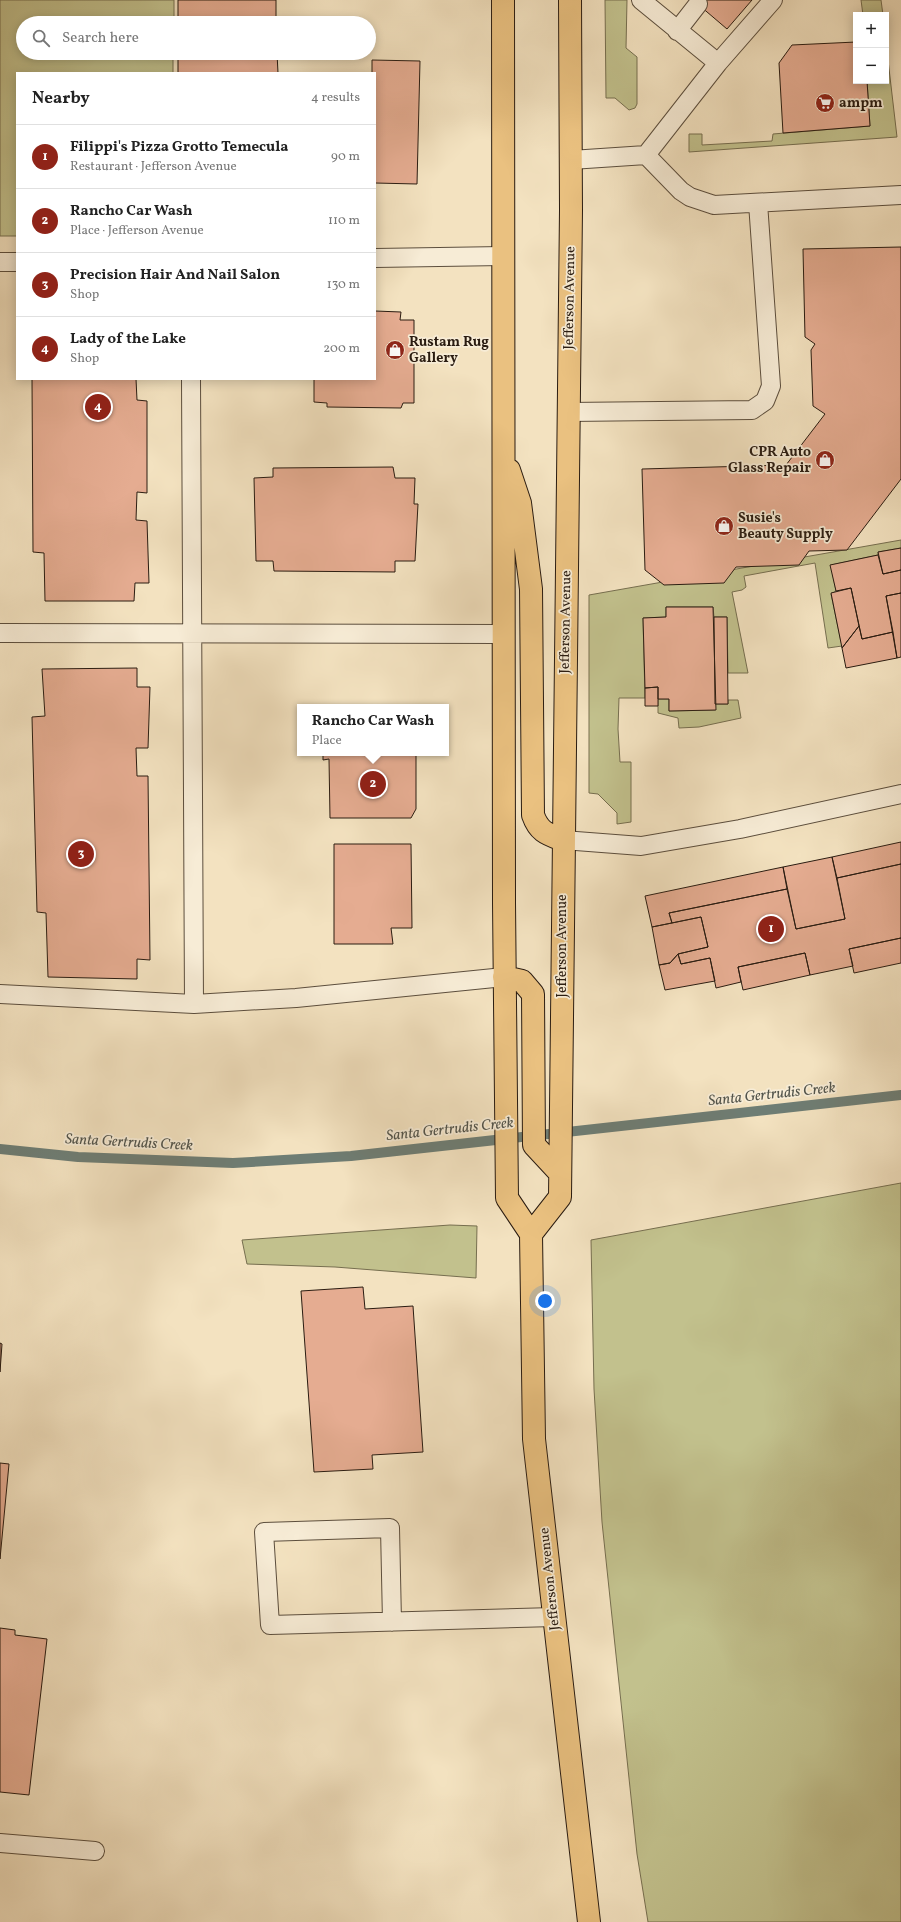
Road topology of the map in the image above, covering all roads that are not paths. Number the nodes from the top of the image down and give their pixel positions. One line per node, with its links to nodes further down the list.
1 (503, 0): 12 (main road)
2 (570, 0): 9 (main road, Jefferson Avenue)
3 (641, 0): 6 (lane)
4 (773, 0): 7 (lane)
5 (698, 4): 6 (lane)
6 (677, 31): 7 (lane)
7 (718, 63): 8 (lane)
8 (646, 155): 9 (lane); 11 (lane)
9 (570, 160): 17 (main road, Jefferson Avenue)
10 (901, 194): 11 (lane)
11 (758, 203): 17 (lane)
12 (504, 256): 13 (lane); 18 (main road)
13 (376, 258)
14 (0, 262): 15 (lane)
15 (16, 262)
16 (191, 380): 20 (lane)
17 (568, 412): 23 (main road, Jefferson Avenue)
18 (503, 452): 21 (main road); 23 (main road)
19 (0, 633): 20 (lane)
20 (193, 634): 21 (lane); 26 (lane)
21 (504, 634): 24 (main road)
22 (901, 794): 23 (lane)
23 (563, 840): 27 (main road, Jefferson Avenue)
24 (504, 977): 26 (lane); 27 (main road); 28 (main road)
25 (0, 994): 26 (lane)
26 (194, 1004)
27 (560, 1173): 28 (main road, Jefferson Avenue)
28 (531, 1234): 29 (main road, Jefferson Avenue)
29 (554, 1617): 30 (lane); 33 (main road, Jefferson Avenue)
30 (392, 1622): 30 (lane)
31 (0, 1843): 32 (lane)
32 (95, 1851)
33 (589, 1922)

